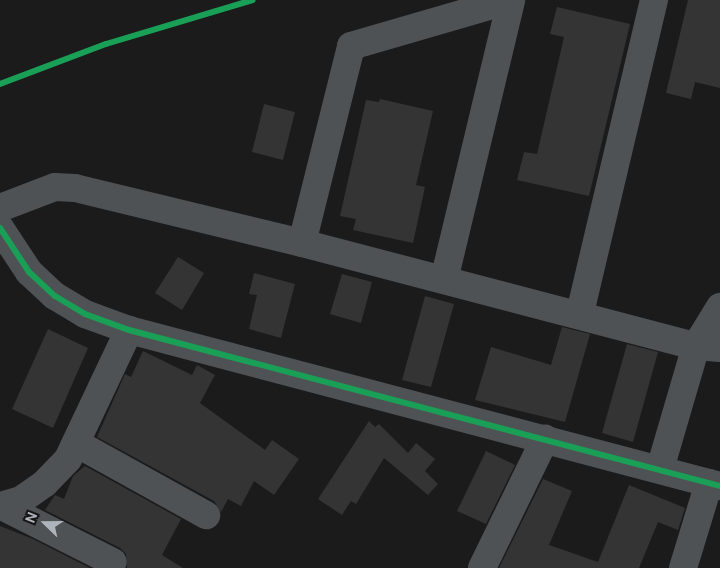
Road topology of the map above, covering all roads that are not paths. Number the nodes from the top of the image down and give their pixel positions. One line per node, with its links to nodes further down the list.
1 (510, 0): 5 (street); 6 (street)
2 (654, 0): 8 (street)
3 (0, 208): 5 (street)
4 (0, 228): 9 (street)
5 (302, 243): 6 (street)
6 (444, 280): 8 (street)
7 (720, 307): 10 (street)
8 (580, 313): 10 (street)
9 (129, 330): 11 (street); 12 (street)
10 (708, 347): 13 (street)
11 (546, 439): 13 (street); 18 (street)
12 (76, 443): 15 (street); 16 (street)
13 (660, 469): 14 (street)
14 (715, 484): 19 (street)
15 (1, 506): 17 (street)
16 (206, 515)
17 (113, 562)
18 (482, 568)
19 (683, 568)

